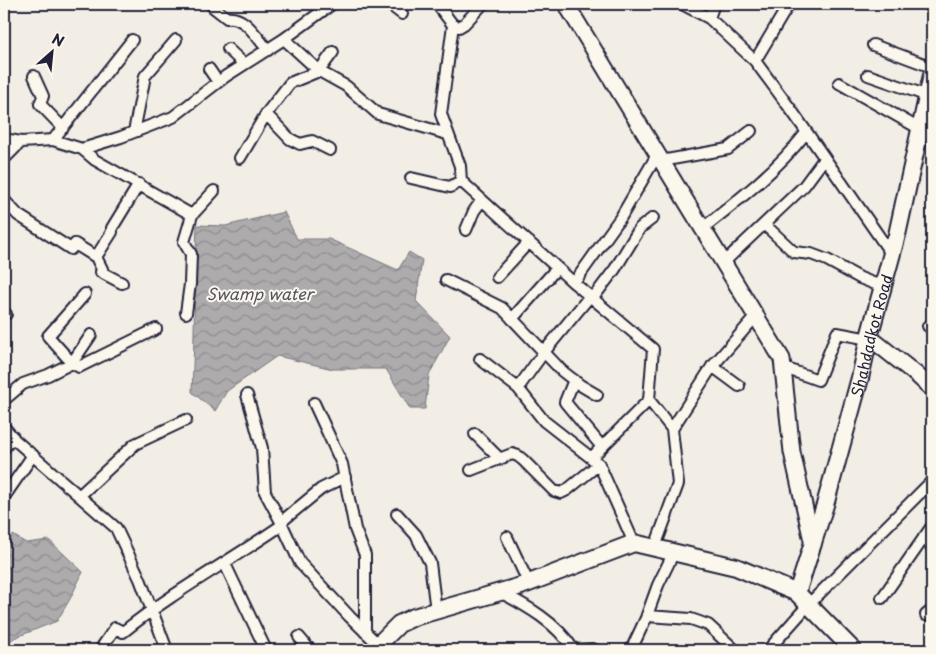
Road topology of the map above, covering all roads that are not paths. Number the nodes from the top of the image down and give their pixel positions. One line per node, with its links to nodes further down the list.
1 (332, 4): 13 (street)
2 (389, 4): 10 (street)
3 (437, 4): 12 (street)
4 (483, 4): 12 (street)
5 (566, 4): 44 (main road)
6 (682, 4): 11 (street)
7 (714, 4): 11 (street)
8 (789, 4): 20 (street)
9 (213, 7): 18 (street)
10 (402, 14)
11 (709, 18): 20 (street)
12 (453, 25): 37 (street)
13 (284, 39): 18 (street); 24 (street)
14 (132, 40): 32 (street)
15 (176, 40): 35 (street)
16 (873, 45): 22 (street)
17 (228, 49): 21 (street)
18 (268, 50): 21 (street)
19 (333, 52): 24 (street)
20 (755, 61): 36 (street)
21 (244, 64): 28 (street)
22 (932, 68)
23 (210, 69): 28 (street)
24 (319, 71): 31 (street); 37 (street)
25 (868, 75): 30 (street)
26 (932, 75): 30 (main road, Shahdadkot Road)
27 (34, 76): 32 (street)
28 (218, 82): 35 (street)
29 (839, 83): 33 (street)
30 (928, 96): 33 (main road, Shahdadkot Road)
31 (266, 114): 42 (street); 43 (street)
32 (63, 128): 39 (street)
33 (920, 129): 59 (main road, Shahdadkot Road)
34 (751, 131): 44 (street)
35 (134, 132): 41 (street)
36 (806, 132): 46 (street); 56 (street)
37 (447, 134): 48 (street)
38 (4, 139): 40 (street)
39 (53, 140): 40 (street); 41 (street)
40 (21, 142): 45 (street)
41 (82, 149): 49 (street)
42 (330, 150)
43 (240, 158)
44 (659, 158): 56 (main road); 66 (street)
45 (4, 159)
46 (824, 159): 55 (street); 59 (street)
47 (411, 178): 48 (street)
48 (461, 182): 52 (street)
49 (139, 184): 53 (street); 60 (street)
50 (214, 192): 53 (street)
51 (4, 200): 60 (street)
52 (482, 200): 57 (street); 58 (street)
53 (192, 215): 70 (street)
54 (653, 218): 69 (street)
55 (765, 225): 61 (street); 67 (street)
56 (703, 228): 61 (main road)
57 (466, 230)
58 (529, 242): 62 (street); 63 (street)
59 (892, 255): 67 (main road, Shahdadkot Road)
60 (96, 257): 65 (street)
61 (724, 262): 71 (main road)
62 (558, 268): 66 (street); 72 (street)
63 (497, 276)
64 (446, 280): 72 (street)
65 (122, 283)
66 (574, 283): 69 (street)
67 (883, 287): 75 (main road, Shahdadkot Road)
68 (85, 294): 78 (street)
69 (592, 297): 76 (street); 88 (street)
70 (186, 313)
71 (756, 316): 79 (street); 80 (main road)
72 (512, 319): 76 (street)
73 (156, 329): 78 (street)
74 (91, 334): 78 (street)
75 (869, 338): 80 (street); 84 (main road); 111 (main road, Shahdadkot Road)
76 (544, 352): 81 (street); 83 (street)
77 (480, 359): 83 (street)
78 (72, 363): 87 (street)
79 (712, 366): 82 (street); 92 (street)
80 (782, 367): 111 (main road)
81 (574, 380): 86 (street); 96 (street)
82 (739, 386)
83 (518, 388): 99 (street)
84 (932, 389)
85 (247, 395): 106 (street)
86 (597, 395)
87 (4, 400)
88 (649, 400): 92 (street); 96 (street)
89 (314, 403): 101 (street)
90 (186, 420): 103 (street)
91 (4, 427): 94 (street)
92 (672, 429): 113 (street)
93 (475, 434): 98 (street)
94 (12, 437): 95 (street); 97 (street)
95 (4, 448)
96 (602, 448): 99 (street)
97 (33, 455): 103 (street); 104 (street)
98 (500, 459): 99 (street); 100 (street)
99 (595, 461): 110 (street)
100 (471, 470)
101 (345, 477): 106 (street); 123 (street)
102 (932, 481): 118 (street)
103 (80, 496): 120 (street)
104 (4, 497)
105 (397, 514): 121 (street)
106 (282, 524): 115 (street); 123 (street)
107 (932, 526): 109 (street)
108 (507, 537): 116 (street)
109 (924, 538): 112 (street); 119 (street)
110 (634, 543): 113 (main road); 116 (main road)
111 (813, 545): 118 (main road, Shahdadkot Road)
112 (932, 547)
113 (655, 548): 114 (main road)
114 (674, 552): 118 (main road); 122 (street)
115 (224, 564): 120 (street); 128 (street)
116 (528, 584): 117 (main road)
117 (500, 592): 121 (main road); 130 (street)
118 (803, 598): 134 (street); 135 (main road)
119 (882, 598)
120 (152, 610): 126 (street); 127 (street)
121 (436, 611): 125 (main road)
122 (647, 616): 132 (street); 133 (street)
123 (365, 632): 125 (street)
124 (299, 637): 129 (street)
125 (378, 648)
126 (100, 650)
127 (167, 650)
128 (266, 650)
129 (310, 650)
130 (573, 650): 131 (street)
131 (595, 650)
132 (631, 650)
133 (736, 650)
134 (768, 650)
135 (852, 650)

